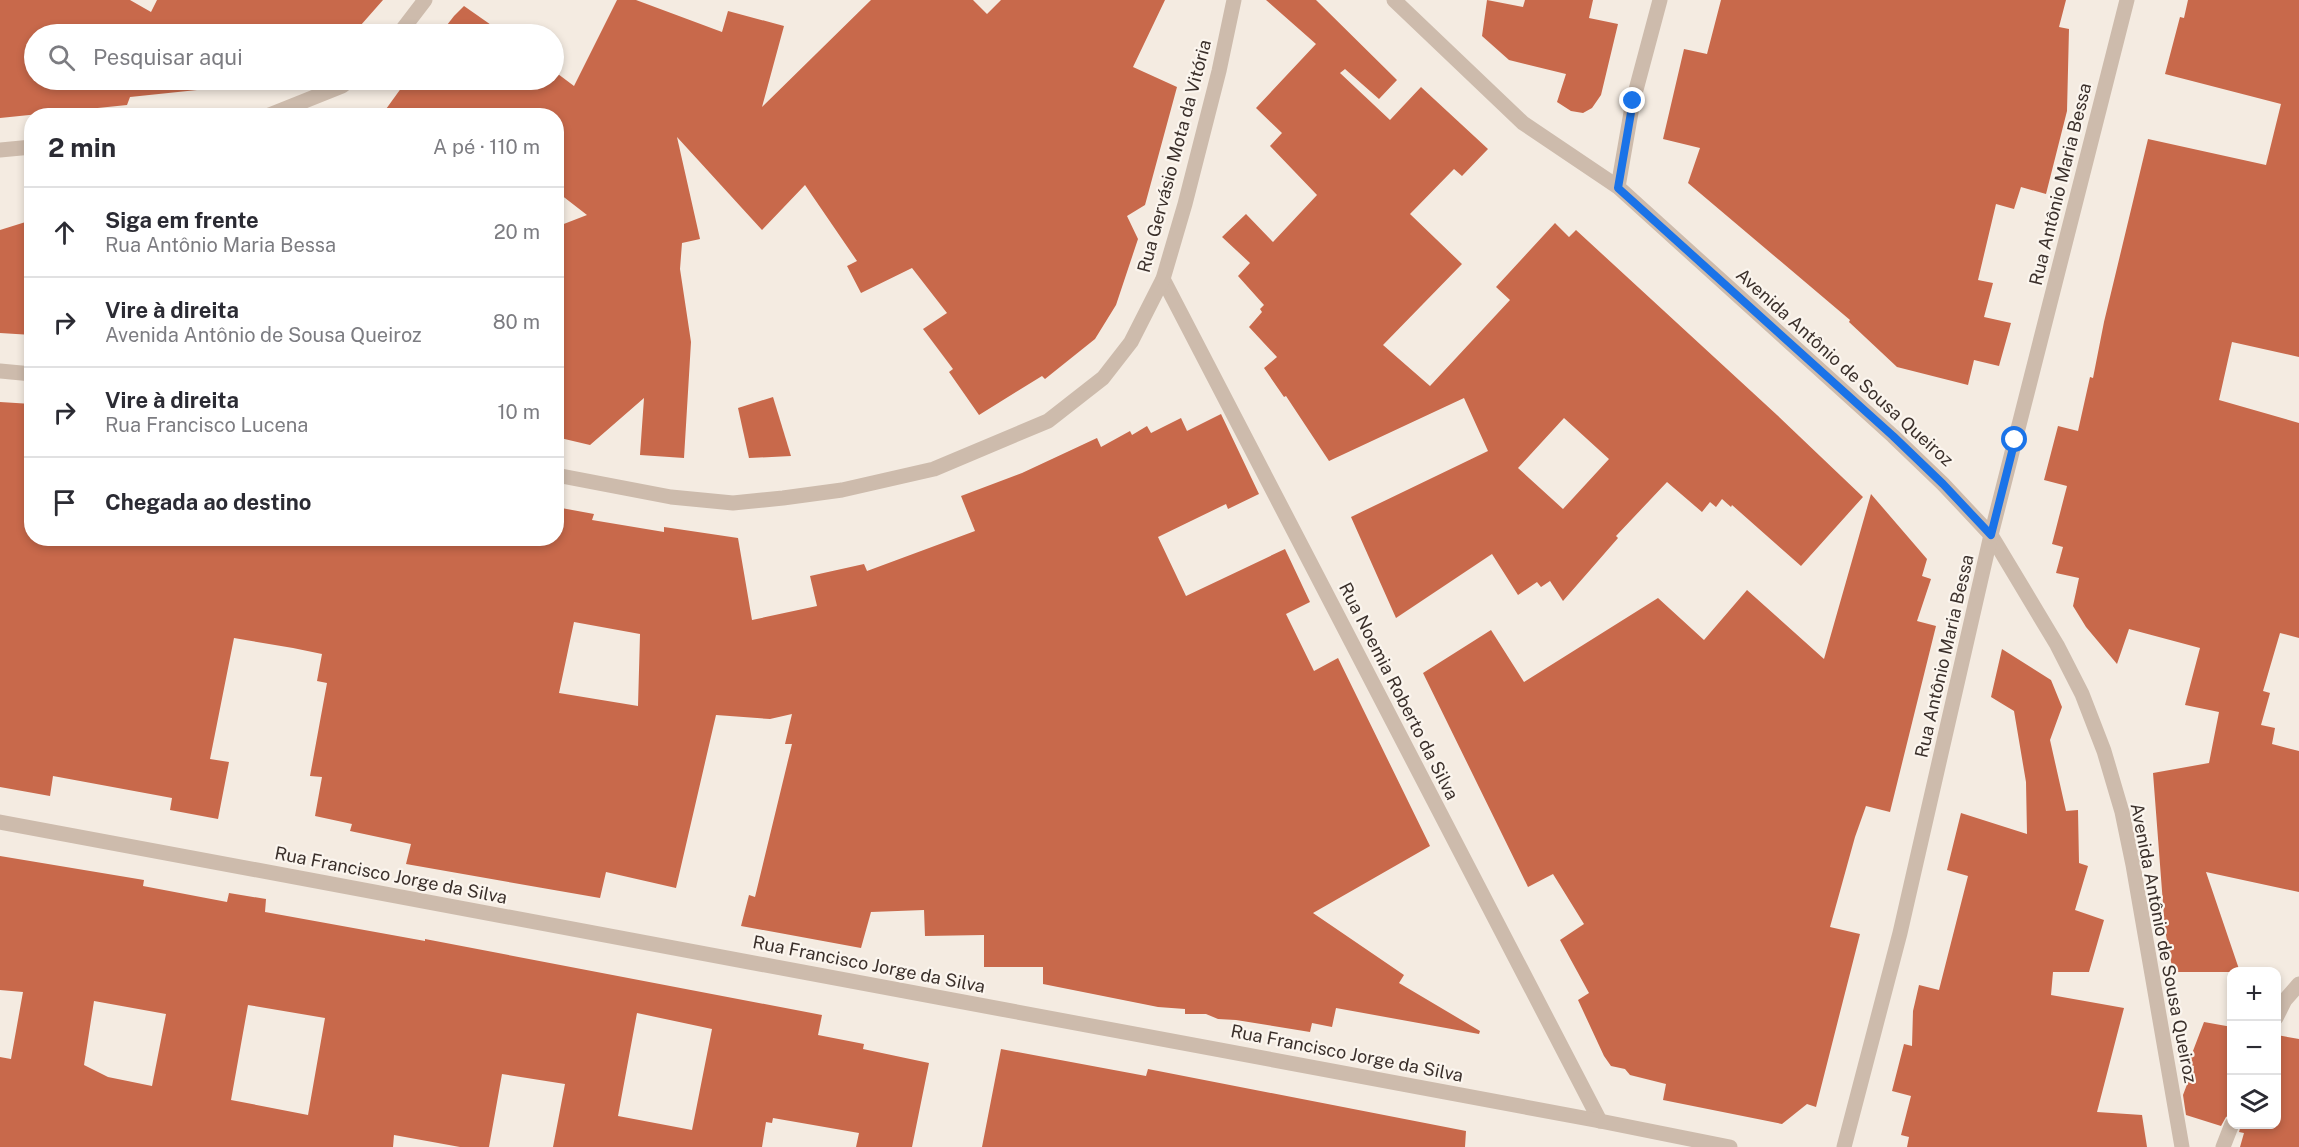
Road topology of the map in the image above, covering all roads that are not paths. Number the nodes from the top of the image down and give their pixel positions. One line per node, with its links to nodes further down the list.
1 (425, 0): 6 (street)
2 (1234, 0): 12 (street, Rua Gervásio Mota da Vitória)
3 (1394, 0): 11 (street, Avenida Antônio de Sousa Queiroz)
4 (1659, 0): 11 (street)
5 (2127, 0): 16 (street, Rua Antônio Maria Bessa)
6 (407, 24)
7 (332, 90): 8 (street)
8 (287, 108)
9 (24, 148): 10 (street)
10 (0, 150)
11 (1618, 188): 16 (street, Avenida Antônio de Sousa Queiroz)
12 (1163, 279): 15 (street, Rua Gervásio Mota da Vitória); 20 (street, Rua Noemia Roberto da Silva)
13 (0, 371): 14 (street)
14 (24, 373)
15 (564, 477)
16 (1991, 535): 23 (street, Rua Antônio Maria Bessa); 24 (street, Avenida Antônio de Sousa Queiroz)
17 (0, 822): 20 (street, Rua Francisco Jorge da Silva)
18 (2299, 984): 19 (street)
19 (2281, 1009)
20 (1600, 1120): 22 (street, Rua Francisco Jorge da Silva)
21 (2230, 1129): 25 (street)
22 (1730, 1147)
23 (1844, 1147)
24 (2182, 1147)
25 (2223, 1147)

